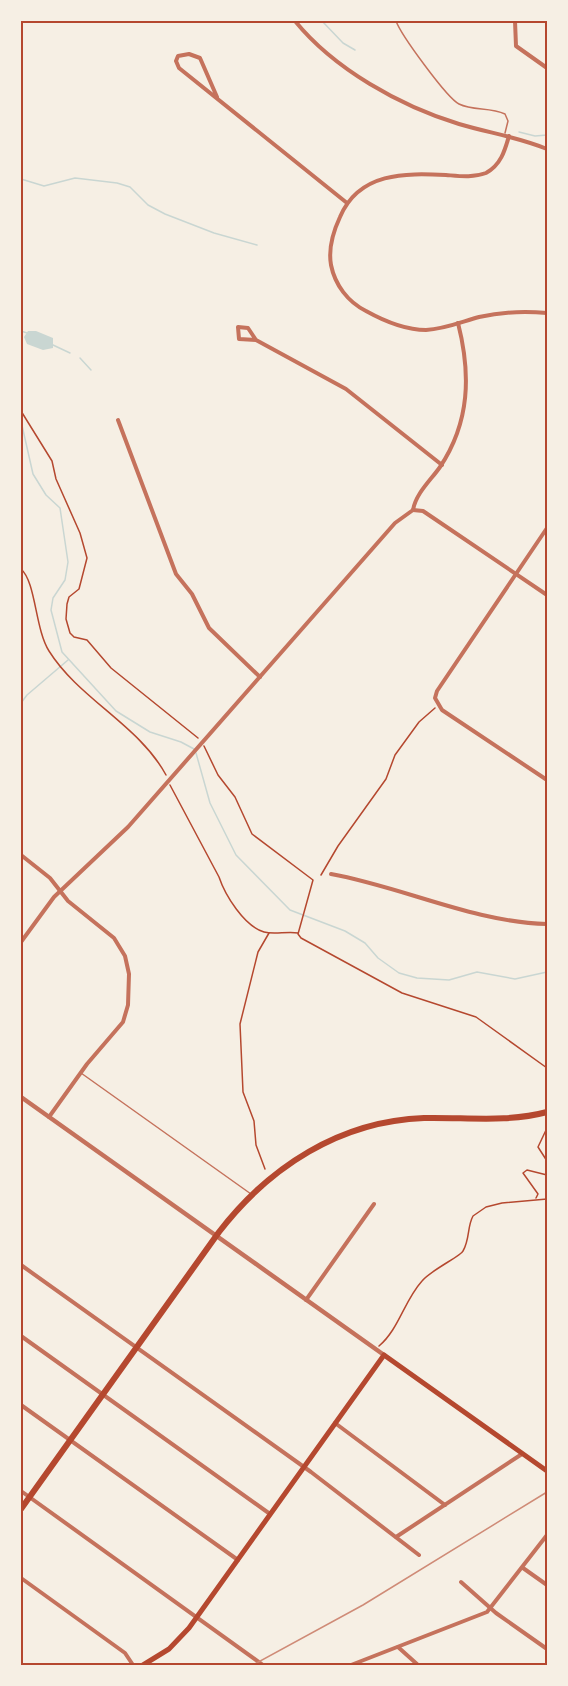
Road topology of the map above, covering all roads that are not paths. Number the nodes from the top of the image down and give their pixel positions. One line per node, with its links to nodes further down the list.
1 (295, 21): 6 (street)
2 (396, 21): 6 (lane)
3 (515, 21): 4 (street)
4 (547, 68)
5 (217, 97): 5 (street); 8 (street)
6 (507, 135): 7 (street); 8 (street)
7 (547, 149)
8 (347, 203): 10 (street)
9 (547, 314): 10 (street)
10 (458, 323): 13 (street)
11 (256, 340): 11 (street); 13 (street)
12 (118, 420): 18 (street)
13 (441, 465): 14 (street)
14 (413, 510): 16 (street); 18 (street)
15 (547, 528): 16 (street)
16 (515, 574): 17 (street); 19 (street)
17 (547, 595)
18 (260, 677): 22 (street)
19 (547, 780)
20 (21, 855): 22 (street)
21 (331, 874): 23 (street)
22 (60, 891): 24 (street); 25 (street)
23 (547, 924)
24 (21, 942)
25 (80, 1073): 28 (street); 29 (lane)
26 (21, 1097): 28 (street)
27 (547, 1112): 29 (main road)
28 (49, 1117): 31 (street)
29 (251, 1194): 31 (main road)
30 (374, 1204): 33 (street)
31 (216, 1236): 33 (street); 35 (main road)
32 (21, 1265): 35 (street)
33 (306, 1300): 36 (street)
34 (21, 1336): 37 (street)
35 (136, 1347): 37 (main road); 42 (street)
36 (384, 1355): 39 (main road); 41 (main road)
37 (103, 1394): 40 (main road); 48 (street)
38 (21, 1405): 40 (street)
39 (335, 1423): 42 (main road); 46 (street)
40 (70, 1440): 45 (main road); 52 (street)
41 (522, 1454): 43 (main road); 46 (street)
42 (304, 1467): 48 (main road); 50 (street)
43 (547, 1471)
44 (21, 1491): 45 (street)
45 (29, 1497): 47 (main road); 58 (street)
46 (445, 1505): 50 (street)
47 (21, 1509)
48 (270, 1514): 52 (main road)
49 (547, 1536): 53 (street)
50 (396, 1537): 51 (street)
51 (419, 1555)
52 (238, 1560): 58 (main road)
53 (523, 1568): 56 (street); 57 (street)
54 (21, 1578): 61 (street)
55 (461, 1582): 57 (street)
56 (547, 1586)
57 (491, 1609): 59 (street); 60 (street)
58 (197, 1617): 62 (main road); 63 (street)
59 (398, 1647): 64 (street); 65 (street)
60 (547, 1649)
61 (134, 1665)
62 (143, 1665)
63 (263, 1665)
64 (351, 1665)
65 (418, 1665)

